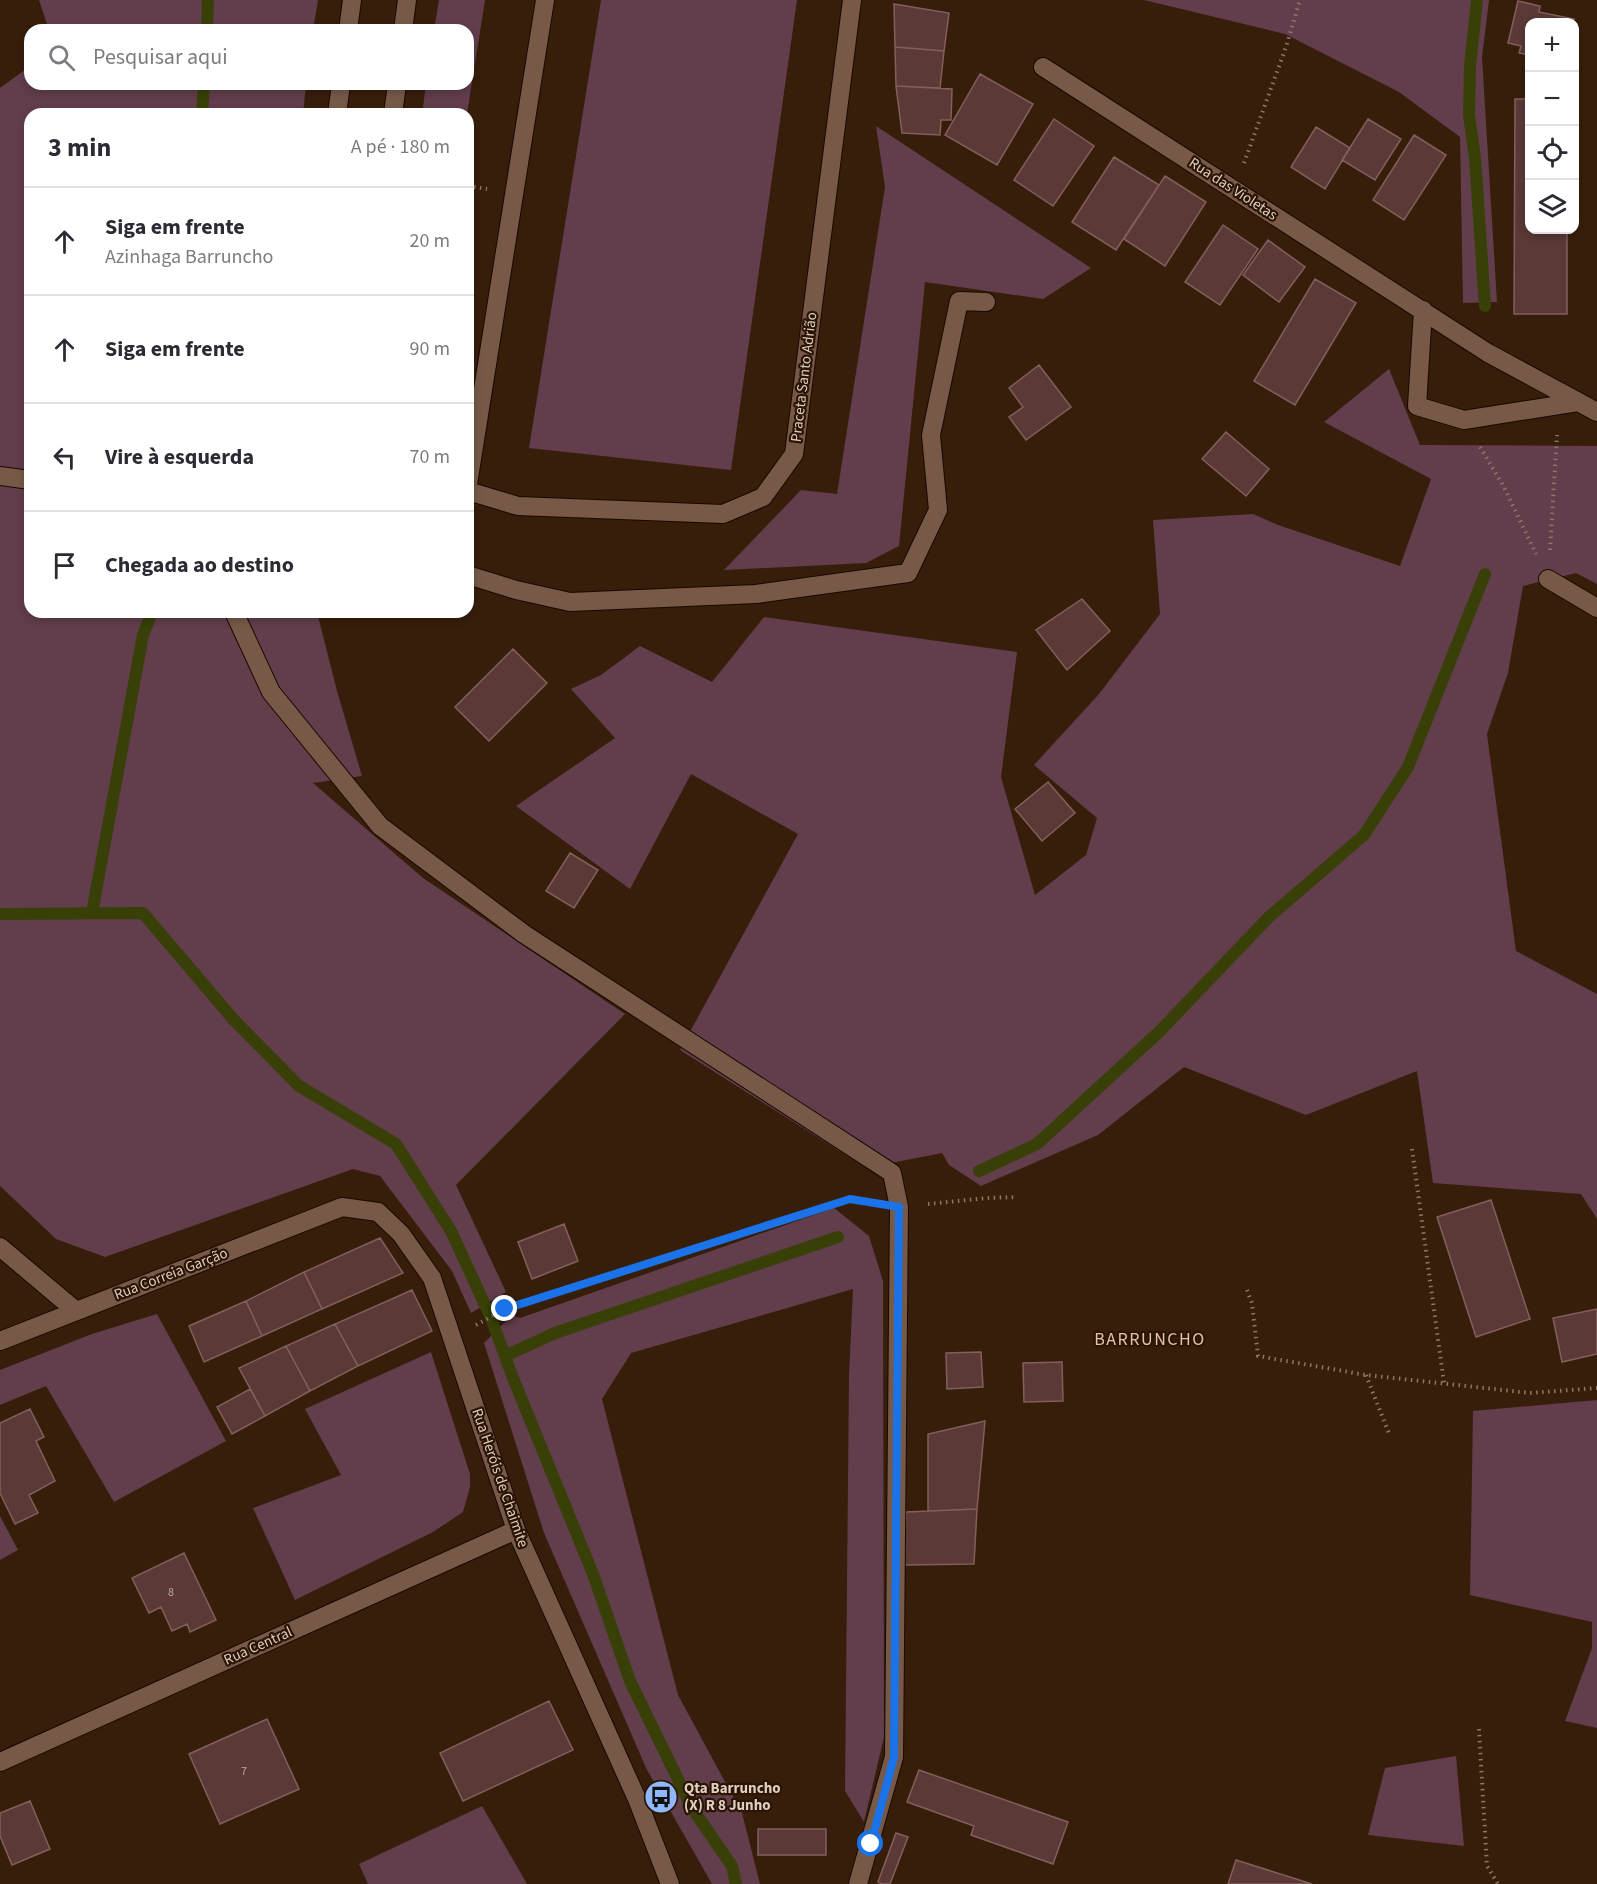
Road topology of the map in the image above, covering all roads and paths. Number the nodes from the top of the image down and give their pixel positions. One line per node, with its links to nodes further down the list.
1 (352, 0): 6 (street)
2 (407, 0): 7 (street)
3 (545, 0): 19 (street)
4 (852, 0): 22 (street, Praceta Santo Adrião)
5 (1300, 0): 13 (path)
6 (349, 24)
7 (404, 24)
8 (1043, 67): 13 (street, Rua das Violetas)
9 (340, 90): 11 (street)
10 (395, 90): 12 (street)
11 (338, 108)
12 (394, 108)
13 (1234, 189): 15 (street, Rua das Violetas)
14 (986, 302): 23 (street)
15 (1423, 310): 16 (street, Rua das Violetas); 18 (street)
16 (1568, 403): 17 (street, Rua das Violetas); 18 (street); 24 (path)
17 (1597, 408)
18 (1464, 420): 24 (path)
19 (474, 446)
20 (0, 476): 21 (street)
21 (24, 479)
22 (474, 493)
23 (474, 577)
24 (1548, 579): 25 (street)
25 (1597, 608)
26 (237, 618): 30 (street)
27 (1412, 1149): 37 (path)
28 (1017, 1197): 30 (path)
29 (342, 1207): 33 (street, Rua Correia Garção); 40 (street, Rua Heróis de Chaimite)
30 (899, 1207): 34 (path); 44 (street)
31 (0, 1247): 33 (street)
32 (1247, 1290): 36 (path)
33 (76, 1311): 35 (street, Rua Correia Garção)
34 (477, 1324)
35 (0, 1341)
36 (1366, 1375): 37 (path); 39 (path)
37 (1444, 1383): 38 (path)
38 (1597, 1388)
39 (1390, 1436)
40 (516, 1530): 42 (street, Rua Central); 43 (street, Rua Heróis de Chaimite)
41 (1479, 1729): 45 (path)
42 (0, 1762)
43 (670, 1884)
44 (858, 1884)
45 (1497, 1884)

